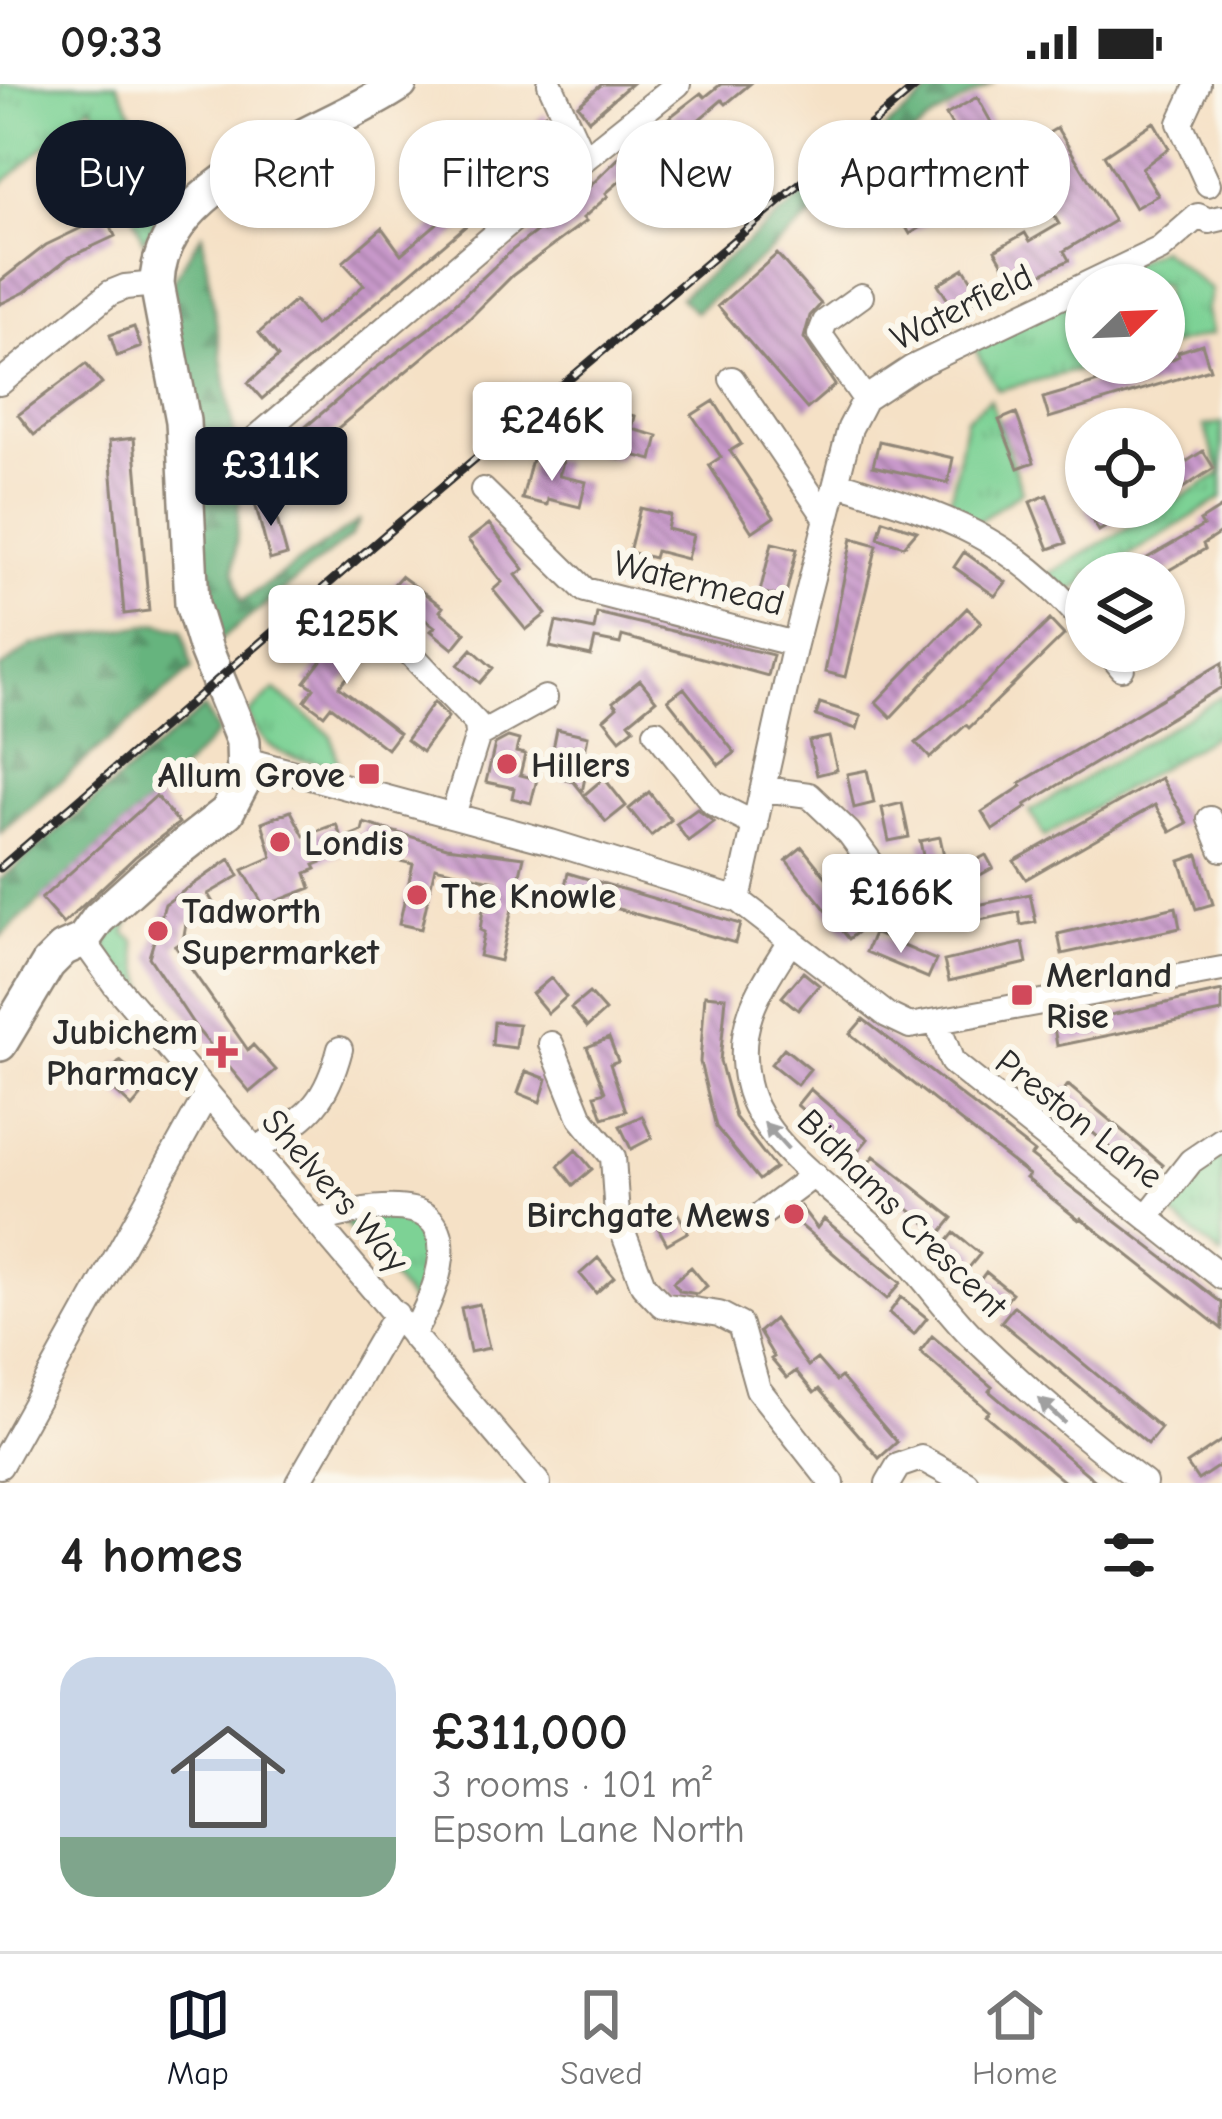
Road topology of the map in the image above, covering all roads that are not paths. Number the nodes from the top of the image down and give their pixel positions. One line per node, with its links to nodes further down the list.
1 (400, 84): 10 (main road)
2 (550, 84): 5 (street)
3 (678, 84): 6 (street)
4 (1198, 84): 7 (street)
5 (566, 120)
6 (592, 153)
7 (1215, 186): 8 (street)
8 (1210, 217): 14 (street, Waterfield)
9 (503, 228): 15 (street)
10 (157, 284): 13 (street); 25 (main road)
11 (861, 296): 14 (street)
12 (732, 379): 18 (street)
13 (0, 383)
14 (865, 399): 16 (street)
15 (240, 452)
16 (838, 483): 18 (street); 19 (street)
17 (483, 490): 21 (street, Watermead)
18 (827, 519): 21 (street)
19 (1065, 603)
20 (394, 636): 24 (street)
21 (795, 644): 26 (street)
22 (535, 705): 24 (street)
23 (656, 732): 29 (street)
24 (478, 735): 27 (street)
25 (246, 760): 27 (street); 33 (main road)
26 (764, 789): 29 (street); 32 (street)
27 (453, 815): 31 (street)
28 (1210, 819): 30 (street)
29 (756, 825): 31 (street)
30 (1222, 849)
31 (738, 900): 34 (street)
32 (939, 905)
33 (83, 940): 37 (main road); 40 (street, Shelvers Way)
34 (791, 940): 36 (street); 43 (street, Bidhams Crescent, one-way to 34)
35 (1222, 969): 36 (street)
36 (937, 1023): 45 (street, Preston Lane)
37 (0, 1044)
38 (551, 1044): 53 (street)
39 (340, 1049): 42 (street)
40 (207, 1094): 42 (street, Shelvers Way); 50 (street)
41 (1222, 1139): 45 (street)
42 (256, 1150): 46 (street, Shelvers Way)
43 (814, 1175): 44 (street); 56 (street, Bidhams Crescent, one-way to 43)
44 (762, 1214)
45 (1147, 1217): 47 (street, Preston Lane)
46 (316, 1221): 48 (street, Shelvers Way); 49 (street)
47 (1222, 1277)
48 (396, 1314): 49 (street, Shelvers Way); 51 (street)
49 (412, 1335): 52 (street, Shelvers Way)
50 (0, 1466)
51 (298, 1483)
52 (538, 1483)
53 (832, 1483)
54 (889, 1483): 55 (street)
55 (966, 1483)
56 (1144, 1483)

